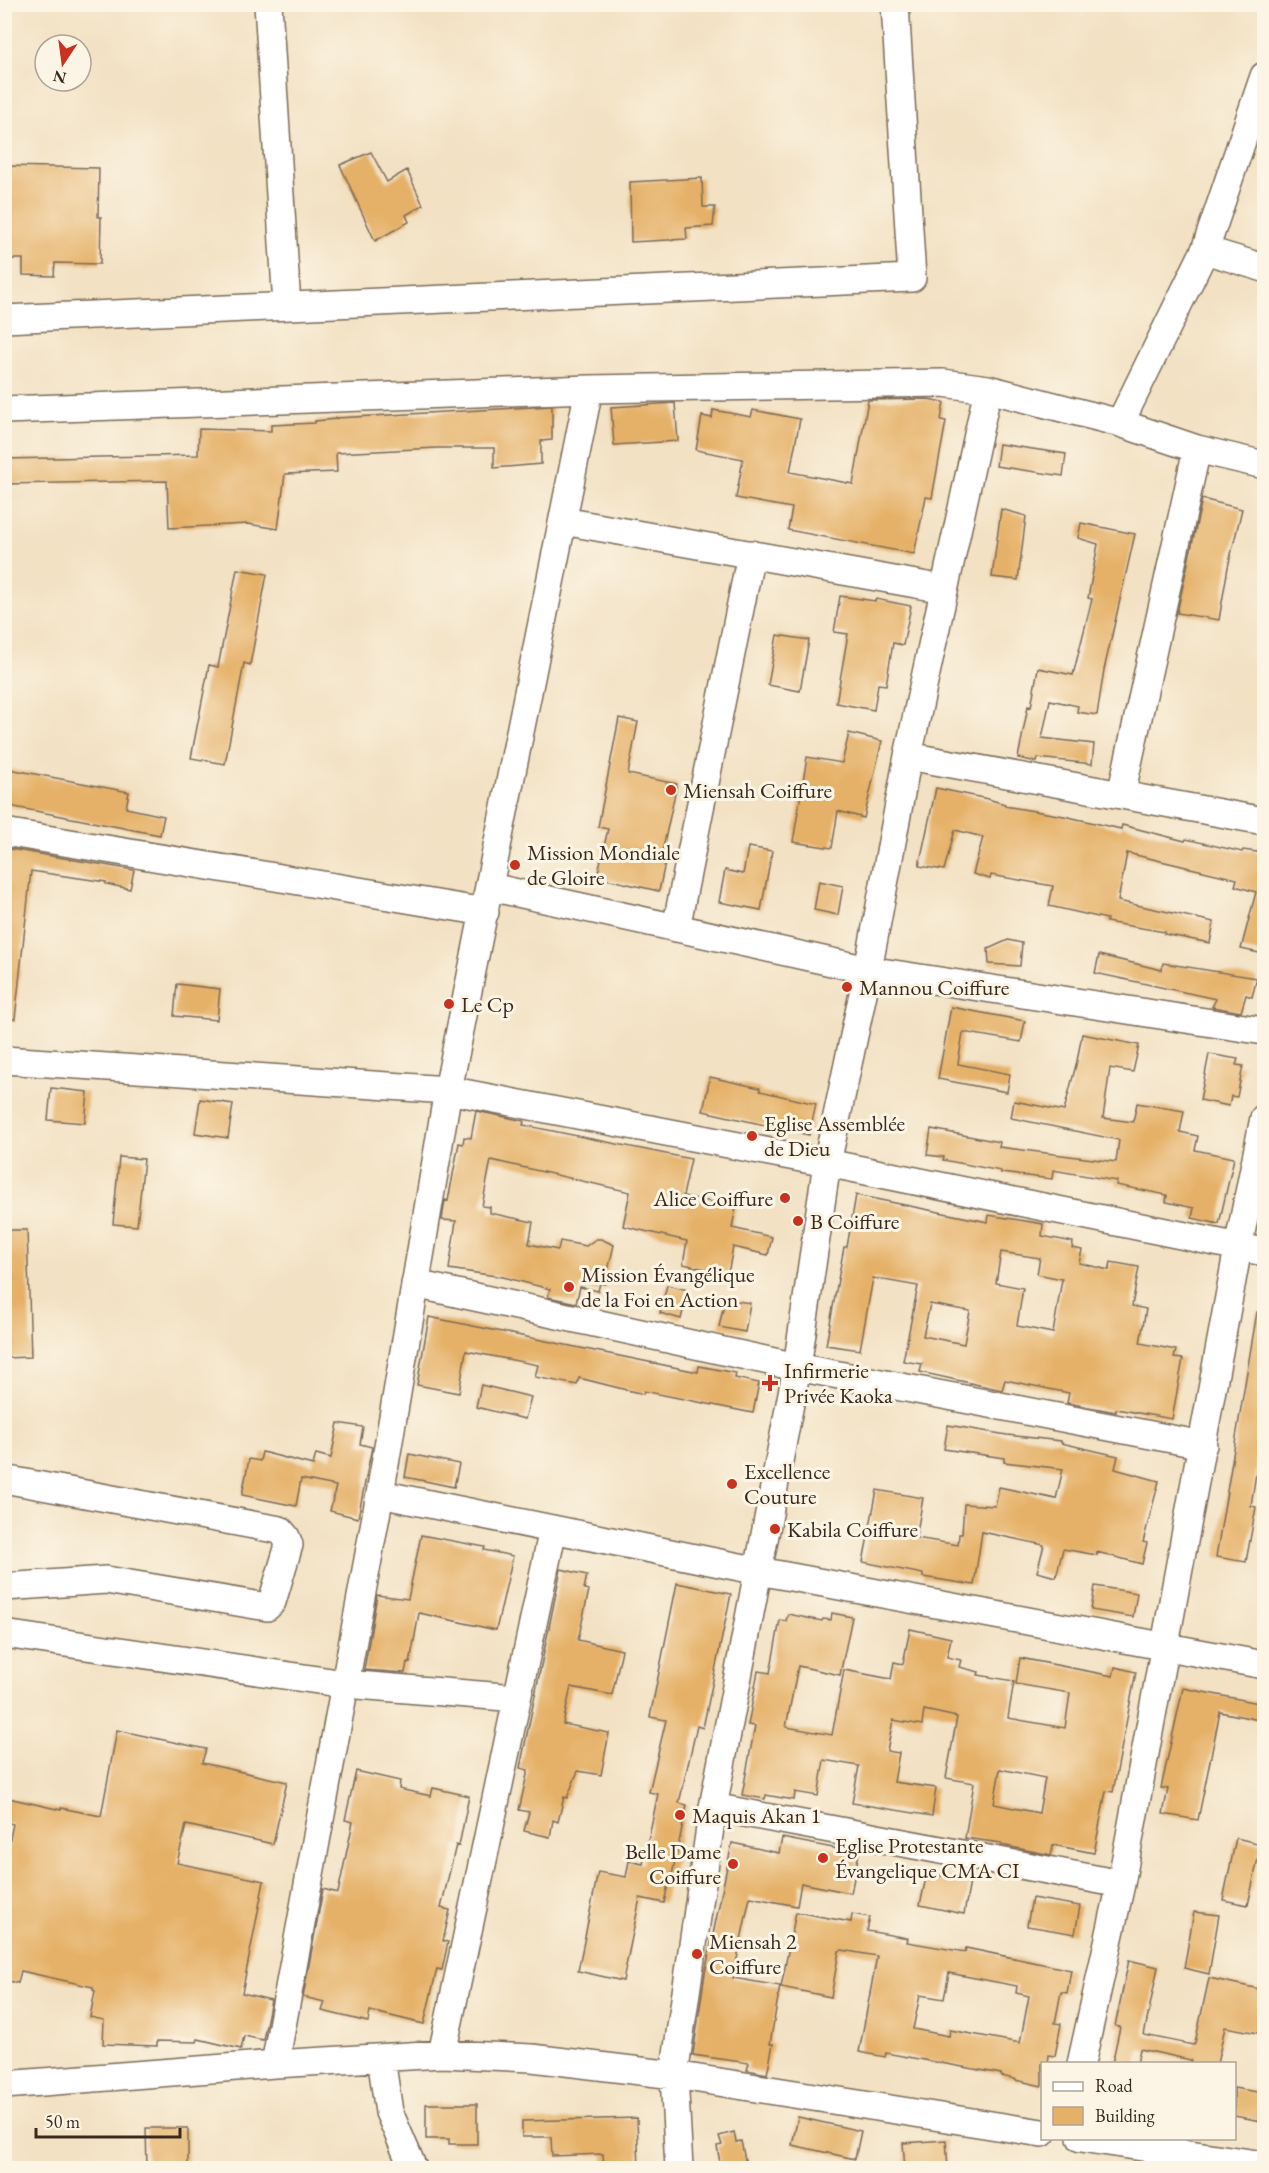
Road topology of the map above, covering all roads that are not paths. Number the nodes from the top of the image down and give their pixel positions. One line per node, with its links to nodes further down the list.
1 (268, 4): 7 (street)
2 (895, 4): 7 (street)
3 (1264, 76): 4 (street)
4 (1259, 113): 5 (street)
5 (1205, 250): 6 (street); 12 (street)
6 (1264, 268)
7 (287, 306): 8 (street)
8 (4, 319)
9 (589, 389): 10 (street); 11 (street); 15 (street)
10 (988, 389): 12 (street); 17 (street)
11 (4, 410)
12 (1120, 423): 13 (street)
13 (1197, 449): 14 (street); 19 (street)
14 (1264, 465)
15 (563, 521): 16 (street); 22 (street)
16 (751, 554): 17 (street); 23 (street)
17 (944, 589): 18 (street)
18 (908, 756): 19 (street); 24 (street)
19 (1121, 795): 20 (street)
20 (1264, 821)
21 (4, 832): 22 (street)
22 (487, 900): 23 (street); 27 (street)
23 (676, 928): 24 (street)
24 (868, 970): 25 (street); 29 (street)
25 (1264, 1031)
26 (4, 1060): 27 (street)
27 (448, 1090): 29 (street); 31 (street)
28 (1264, 1118): 30 (street)
29 (827, 1162): 30 (street); 32 (street)
30 (1251, 1250): 33 (street)
31 (415, 1284): 32 (street); 35 (street)
32 (797, 1367): 33 (street); 37 (street)
33 (1203, 1445): 40 (street)
34 (4, 1479): 38 (street)
35 (380, 1494): 36 (street); 42 (street)
36 (553, 1529): 37 (street); 43 (street)
37 (759, 1571): 40 (street); 44 (street)
38 (4, 1587)
39 (4, 1634): 42 (street)
40 (1164, 1647): 41 (street); 45 (street)
41 (1264, 1665)
42 (345, 1684): 43 (street); 49 (street)
43 (518, 1698): 46 (street)
44 (713, 1807): 45 (street); 50 (street)
45 (1121, 1884): 48 (street)
46 (442, 2054): 47 (street); 50 (street)
47 (381, 2058): 49 (street); 55 (street)
48 (1081, 2062)
49 (275, 2064): 51 (street)
50 (674, 2075): 52 (street); 56 (street)
51 (4, 2085)
52 (1041, 2133)
53 (1088, 2140): 54 (street)
54 (1264, 2165)
55 (413, 2169)
56 (679, 2169)

